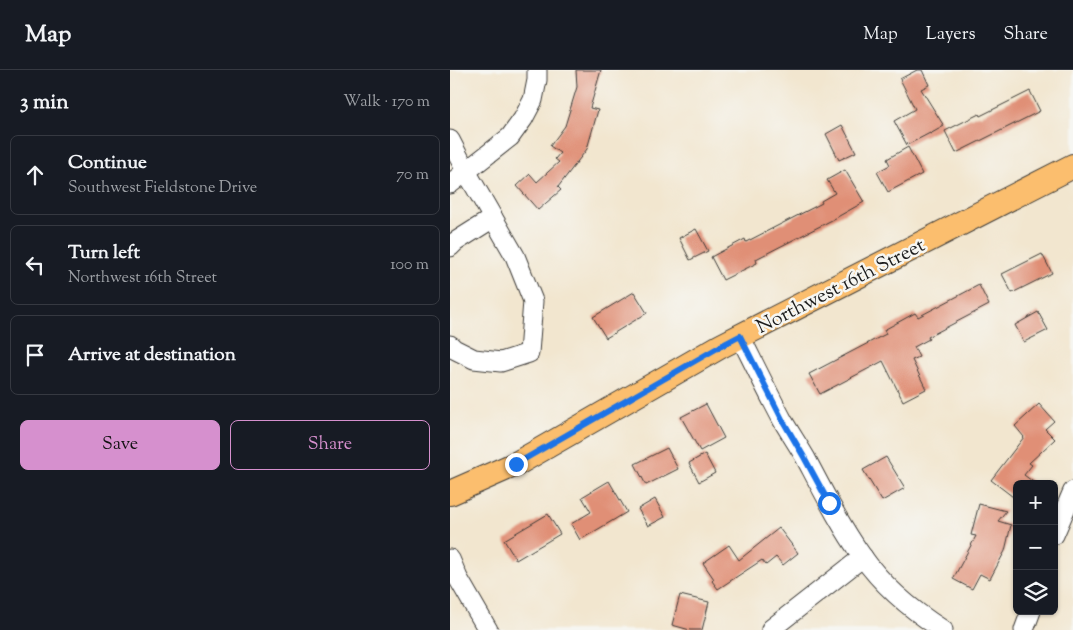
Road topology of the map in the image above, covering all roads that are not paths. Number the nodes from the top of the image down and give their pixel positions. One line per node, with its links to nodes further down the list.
1 (537, 70): 4 (street)
2 (450, 140): 4 (street)
3 (1073, 166): 8 (main road, Northwest 16th Street)
4 (458, 173): 5 (street); 6 (street)
5 (450, 184)
6 (493, 218): 7 (street); 9 (street)
7 (450, 247)
8 (740, 336): 11 (main road, Northwest 16th Street); 13 (street)
9 (450, 345)
10 (1073, 491): 12 (street)
11 (450, 493)
12 (1058, 525)
13 (863, 558): 16 (street); 18 (street)
14 (450, 559): 17 (street)
15 (1030, 615): 19 (street)
16 (771, 628)
17 (488, 630)
18 (944, 630)
19 (1024, 630)

